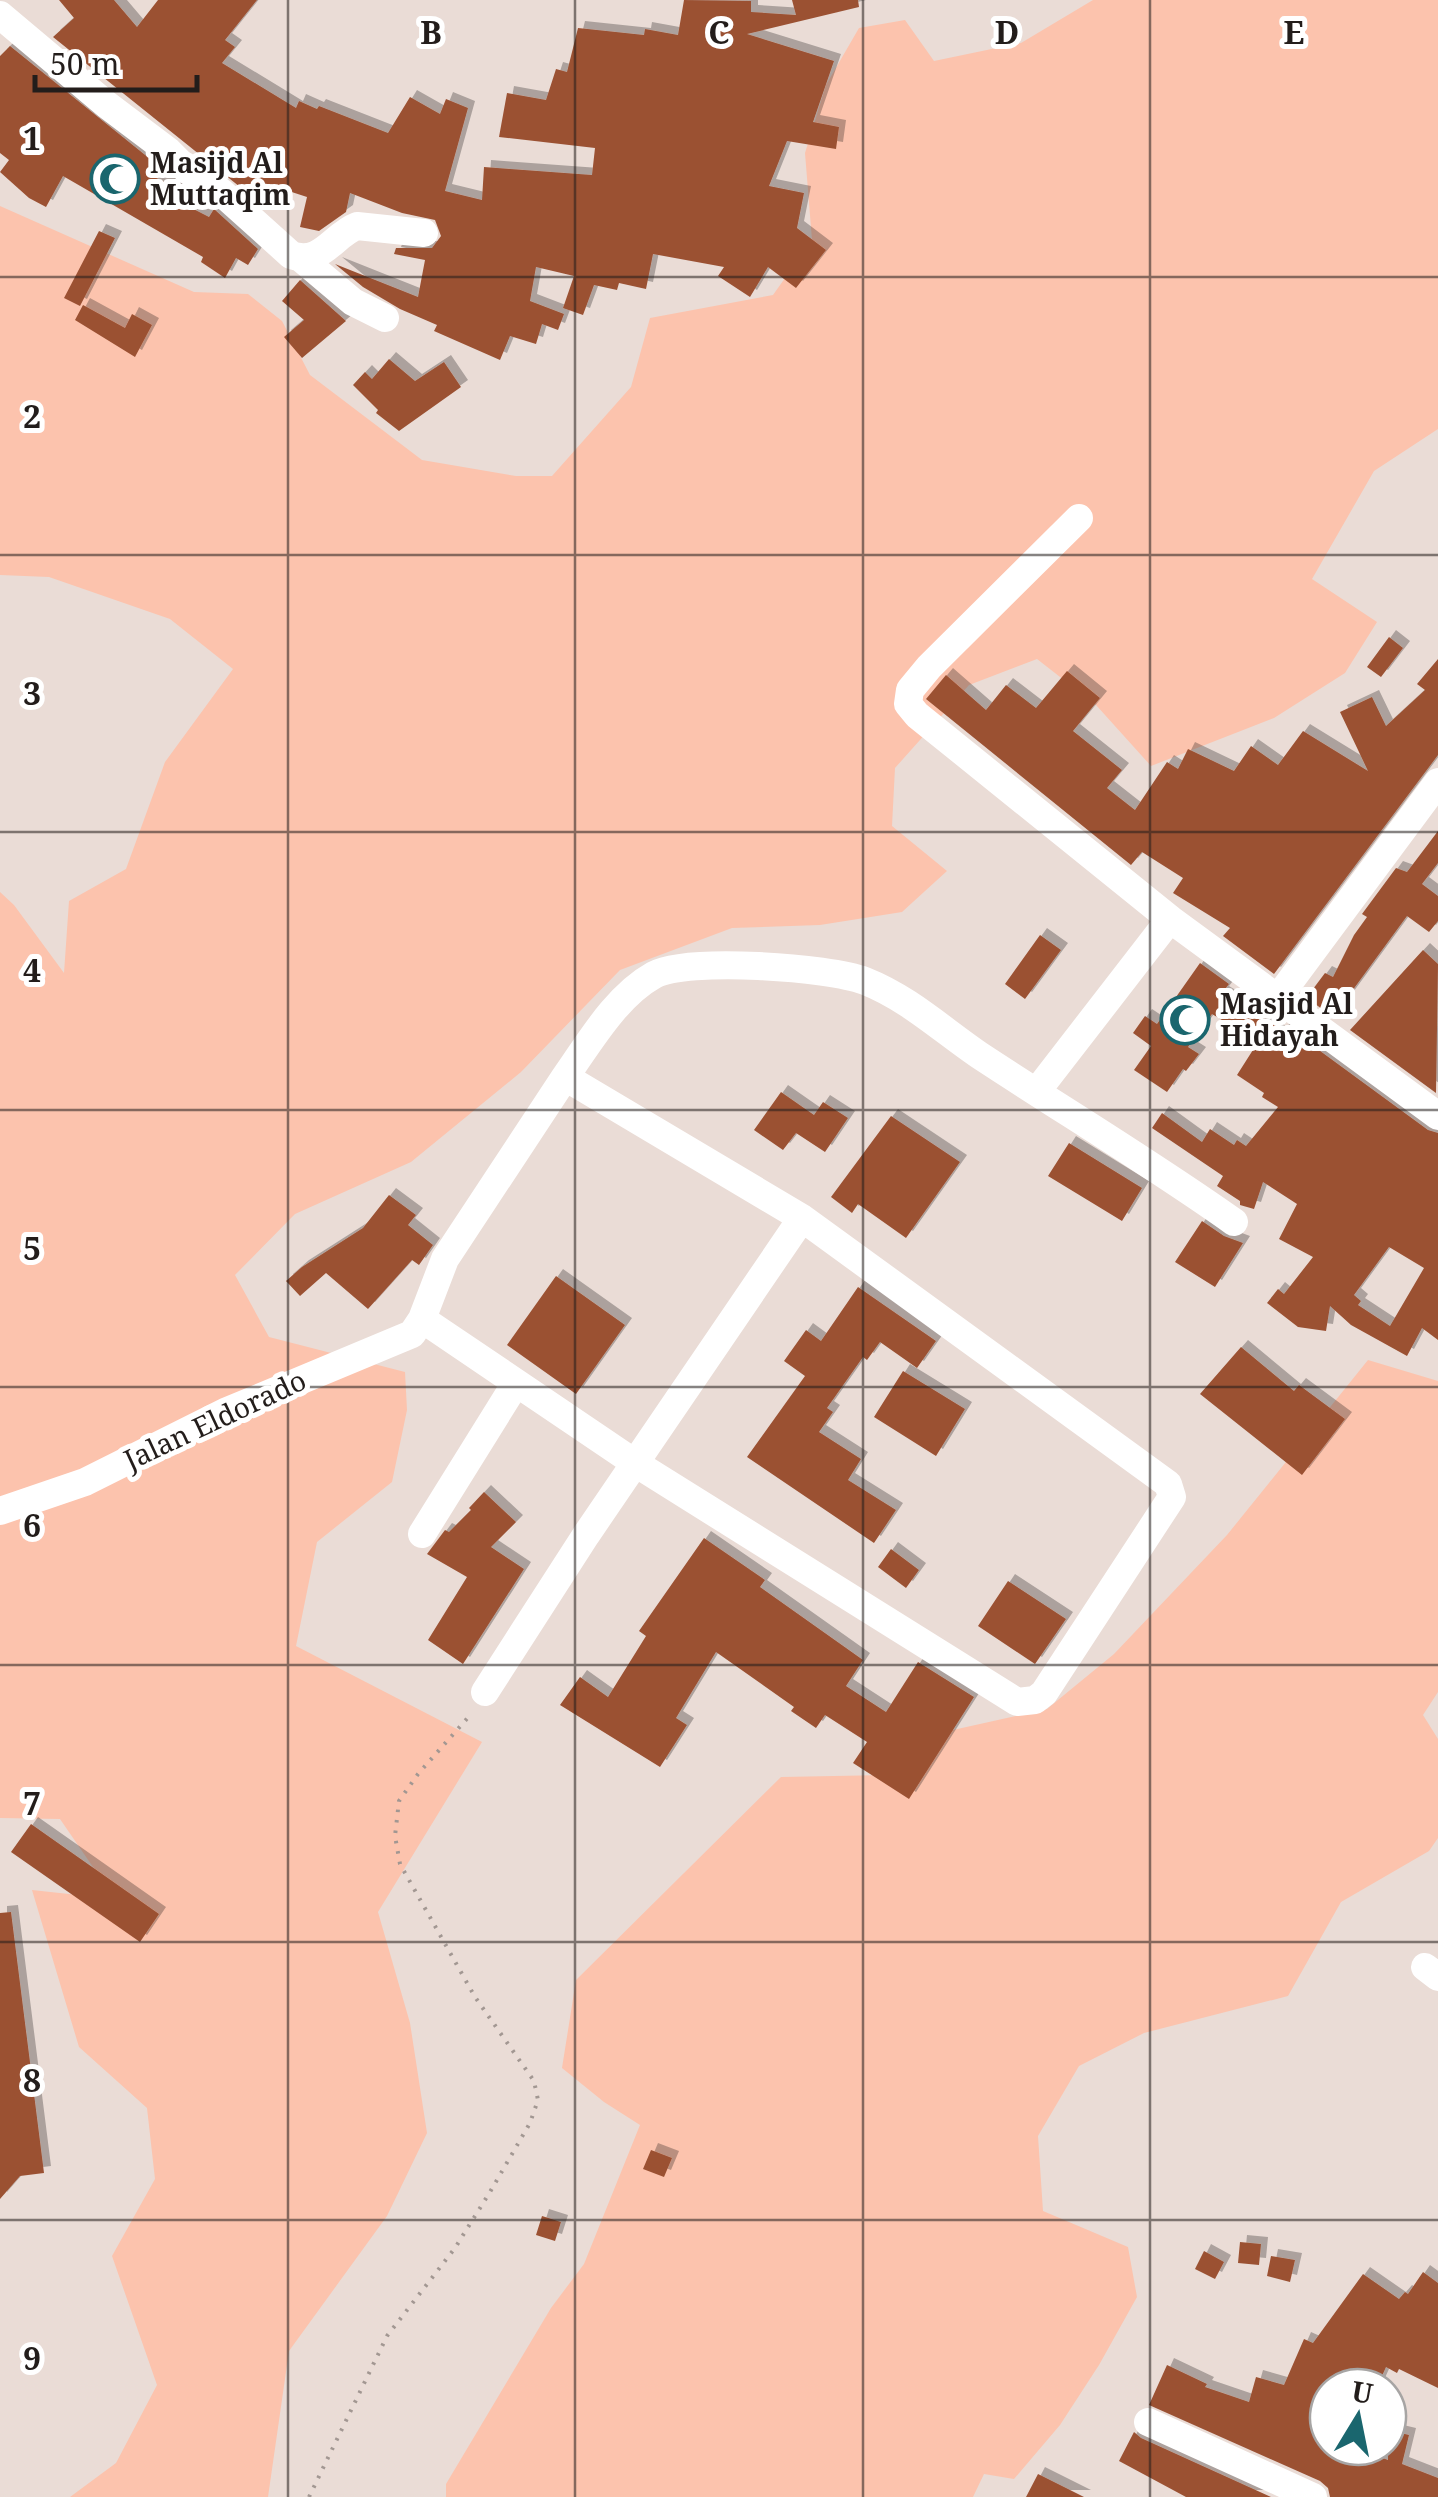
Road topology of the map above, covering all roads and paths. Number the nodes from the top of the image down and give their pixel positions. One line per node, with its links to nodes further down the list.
1 (0, 15): 3 (street)
2 (424, 233): 3 (street)
3 (302, 259): 4 (street)
4 (385, 318)
5 (1080, 518): 7 (street)
6 (1438, 782): 8 (street)
7 (1170, 919): 8 (street); 10 (street)
8 (1277, 999): 11 (street)
9 (564, 1077): 10 (street); 12 (street); 14 (street)
10 (1037, 1090): 13 (street)
11 (1438, 1116)
12 (802, 1218): 16 (street); 16 (street)
13 (1234, 1222)
14 (422, 1319): 15 (street); 17 (street, Jalan Eldorado)
15 (516, 1383): 16 (street); 18 (street)
16 (635, 1463): 19 (street)
17 (0, 1511)
18 (422, 1534)
19 (485, 1692): 21 (path)
20 (1148, 2422): 22 (street)
21 (309, 2497)
22 (1313, 2497)

